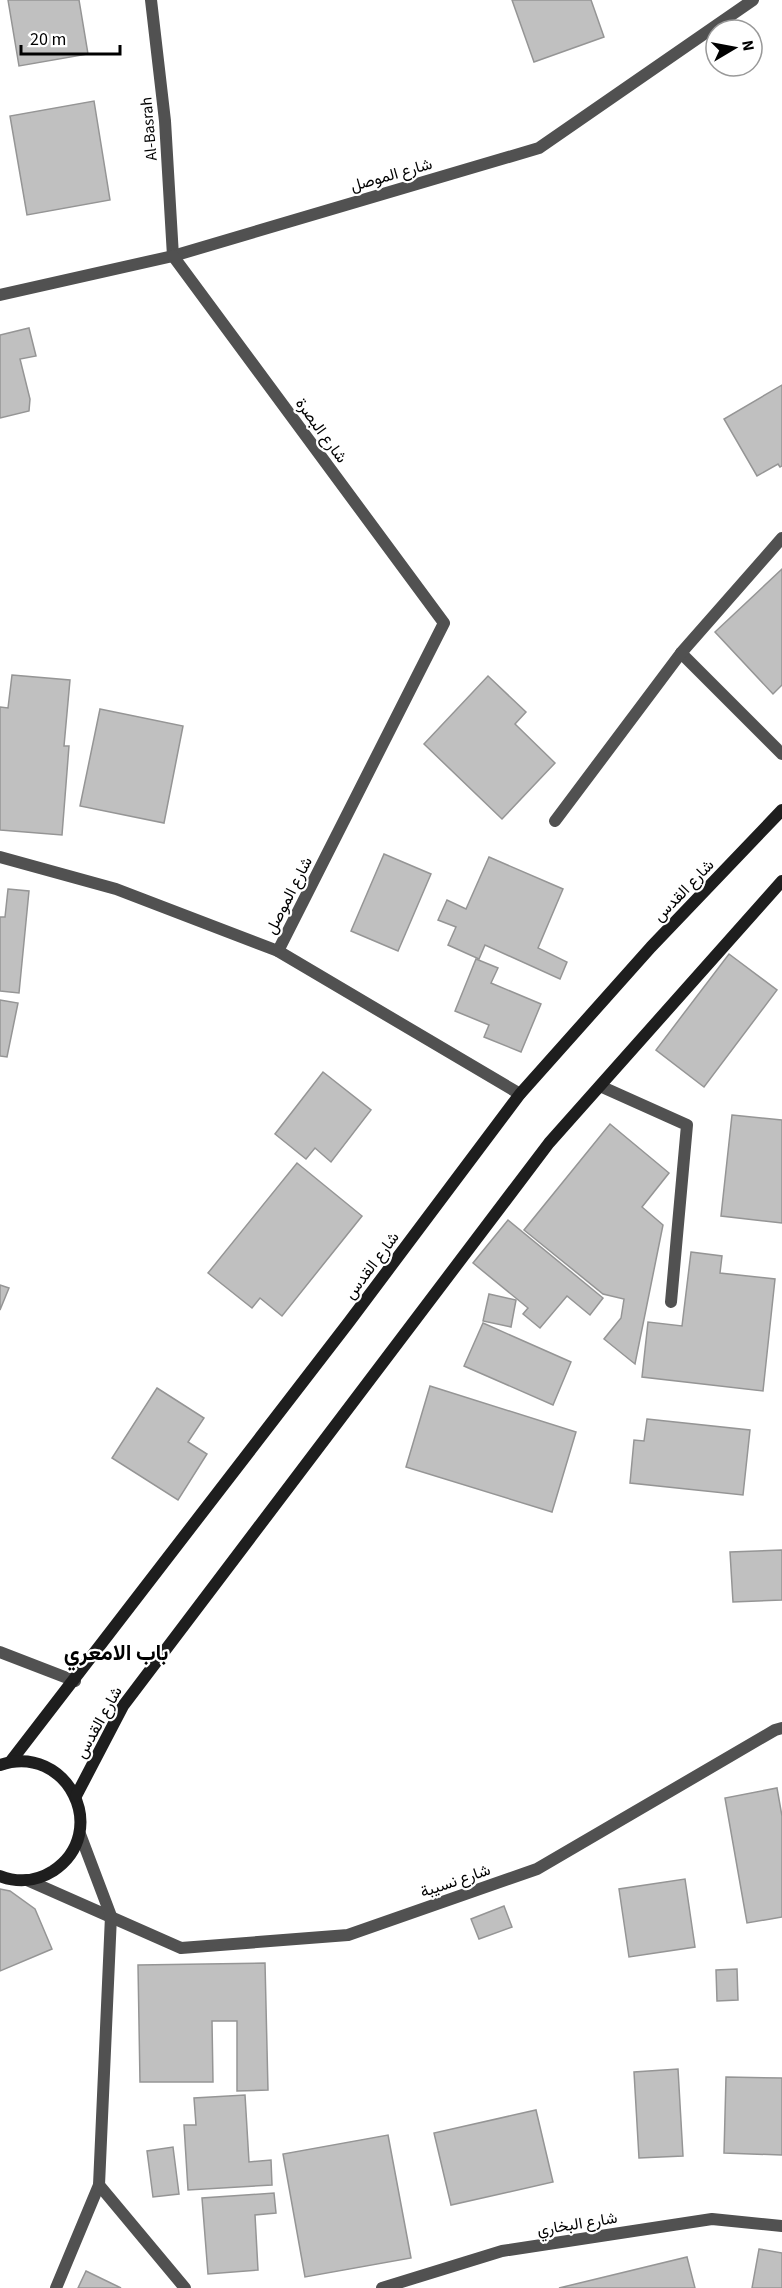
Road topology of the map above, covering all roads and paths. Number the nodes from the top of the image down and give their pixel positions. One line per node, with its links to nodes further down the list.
1 (150, 0): 3 (street, Al-Basrah)
2 (753, 0): 3 (street, شارع الموصل)
3 (173, 256): 4 (street, شارع الموصل); 6 (street, شارع البصرة)
4 (0, 295)
5 (782, 538): 7 (street)
6 (444, 623): 13 (street, شارع الموصل)
7 (681, 653): 8 (street); 10 (street)
8 (782, 754)
9 (782, 810): 15 (main road, شارع القدس)
10 (555, 821)
11 (0, 857): 13 (street, شارع الموصل)
12 (782, 881): 14 (main road, شارع القدس)
13 (278, 951): 15 (street)
14 (600, 1086): 16 (street); 21 (main road, شارع القدس)
15 (520, 1094): 18 (main road, شارع القدس)
16 (671, 1302)
17 (0, 1652): 18 (street)
18 (75, 1681): 20 (main road, شارع القدس)
19 (782, 1728): 25 (street, شارع نسيبة)
20 (6, 1763): 21 (main road)
21 (76, 1796): 22 (main road)
22 (80, 1834): 24 (main road); 25 (street)
23 (0, 1876): 24 (main road)
24 (27, 1880): 25 (street, شارع نسيبة)
25 (111, 1916): 26 (street)
26 (99, 2185): 28 (street); 29 (street)
27 (782, 2226): 30 (street, شارع البخاري)
28 (56, 2288)
29 (185, 2288)
30 (382, 2288)

